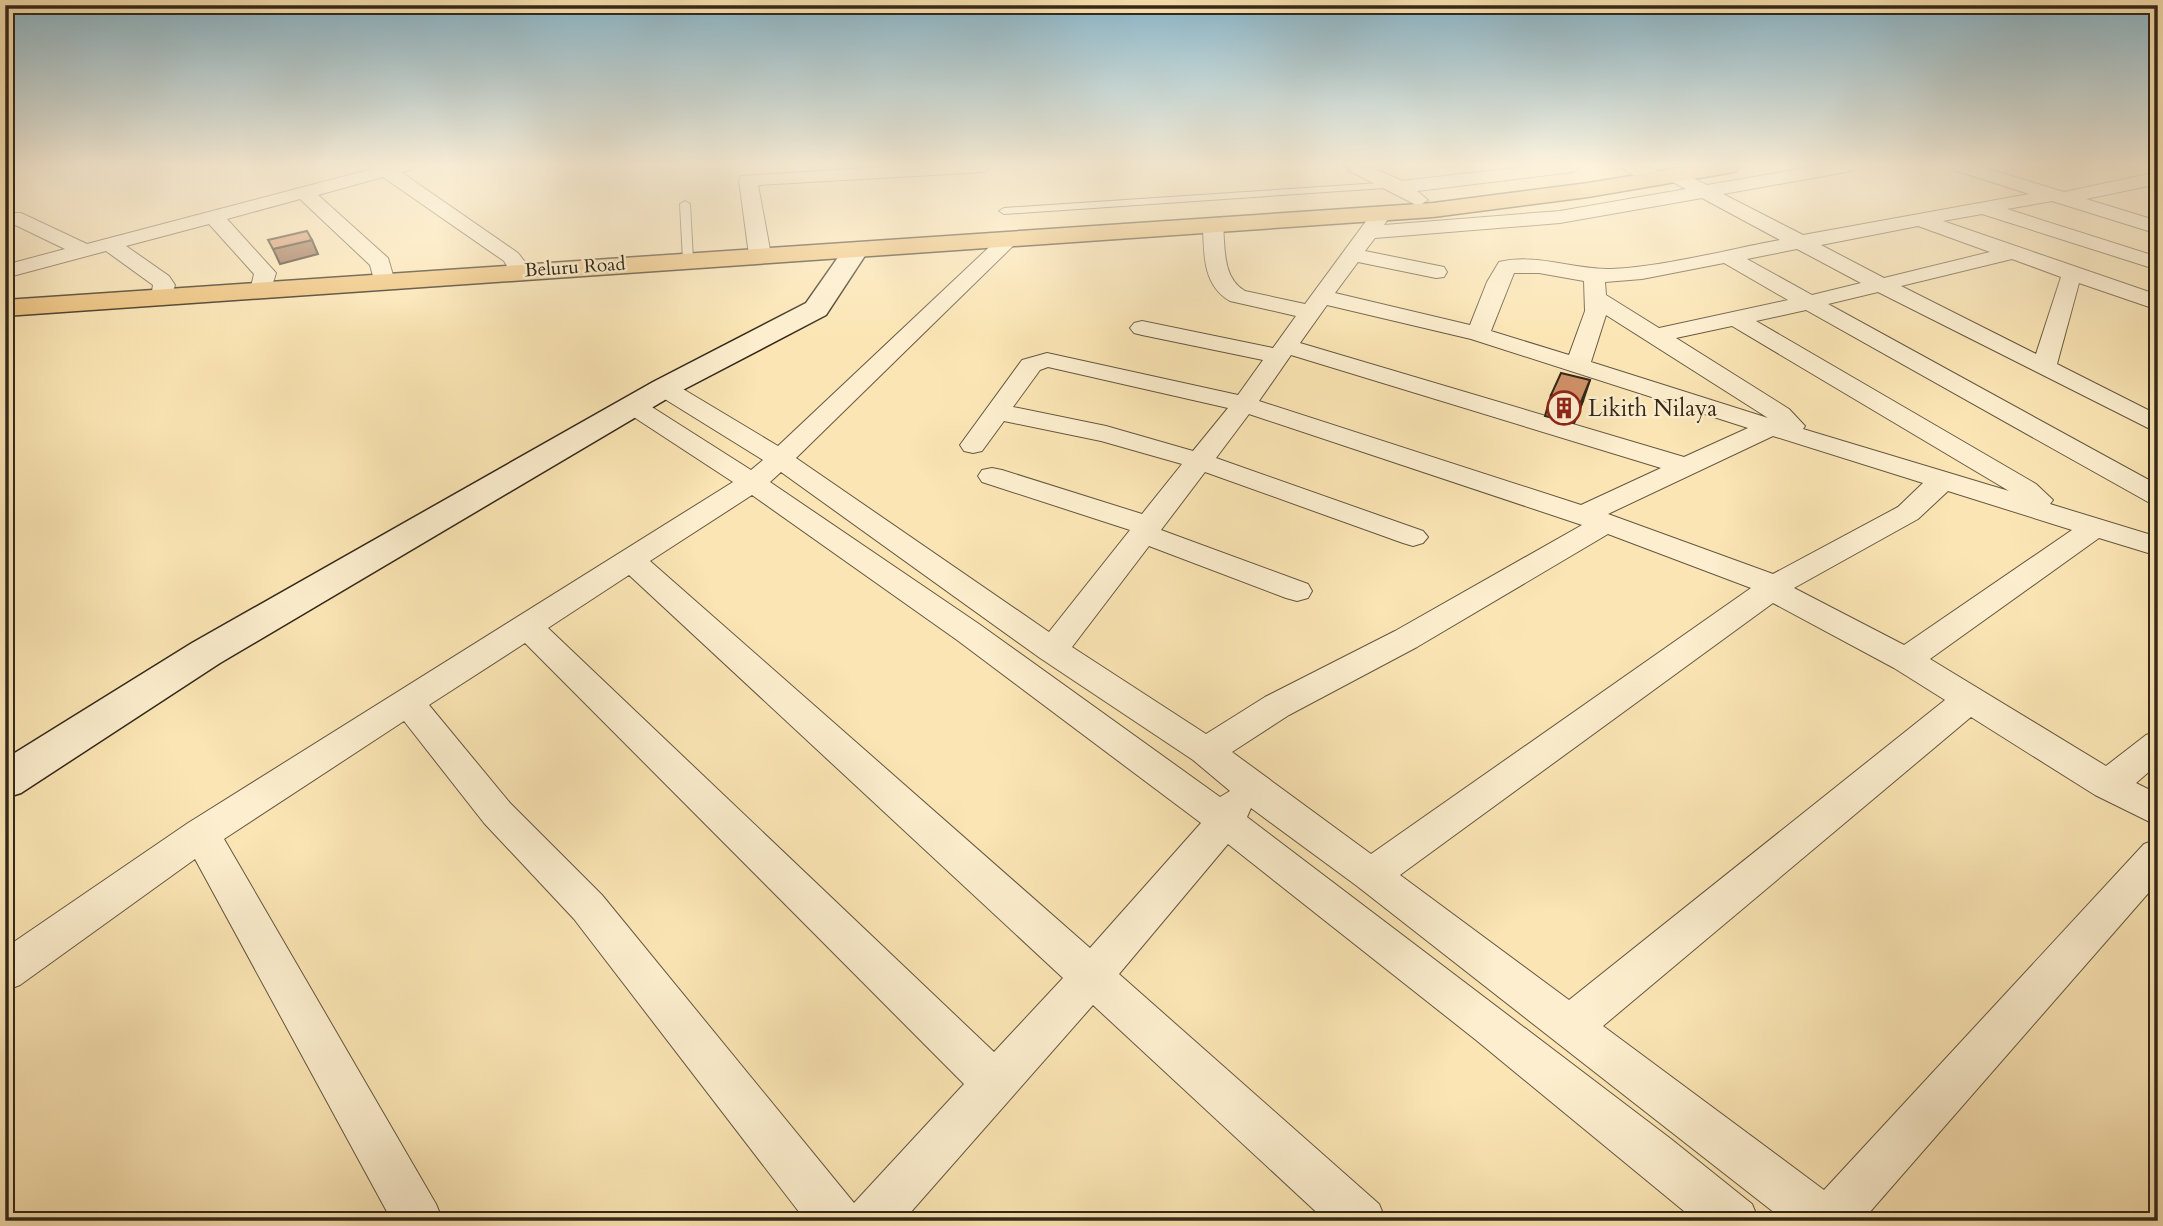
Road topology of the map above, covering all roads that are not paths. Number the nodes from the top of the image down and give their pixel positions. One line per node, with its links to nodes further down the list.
1 (27, 223): 18 (street)
2 (189, 223): 16 (street)
3 (220, 223): 33 (street)
4 (337, 223): 31 (street)
5 (465, 223): 26 (street)
6 (686, 223): 24 (lane)
7 (755, 223): 22 (street)
8 (1277, 223): 14 (highway, Beluru Road)
9 (1374, 223): 21 (street)
10 (1764, 223): 17 (street)
11 (1904, 223): 17 (street)
12 (1930, 223): 20 (street)
13 (2031, 223): 25 (street)
14 (1213, 224): 15 (highway, Beluru Road); 38 (street)
15 (1009, 239): 19 (highway, Beluru Road); 56 (street)
16 (108, 243): 18 (street); 34 (street)
17 (1802, 243): 23 (street); 32 (street)
18 (83, 250): 27 (street)
19 (855, 251): 22 (highway, Beluru Road); 47 (street)
20 (2011, 253): 30 (street); 32 (street)
21 (1352, 254): 28 (street); 38 (street)
22 (760, 255): 24 (highway, Beluru Road)
23 (1727, 256): 29 (street); 36 (street)
24 (688, 260): 26 (highway, Beluru Road)
25 (2158, 264)
26 (521, 271): 31 (highway, Beluru Road)
27 (5, 272)
28 (1436, 272)
29 (1593, 275): 35 (street); 42 (street)
30 (2073, 275): 37 (street); 46 (street)
31 (384, 282): 33 (highway, Beluru Road)
32 (1879, 284): 36 (street); 46 (street)
33 (261, 291): 34 (highway, Beluru Road)
34 (162, 298): 39 (highway, Beluru Road)
35 (1597, 299): 43 (street); 45 (street)
36 (1807, 303): 40 (street); 59 (street)
37 (2158, 303)
38 (1317, 305): 42 (street); 44 (street)
39 (5, 308)
40 (1734, 317): 43 (street); 60 (street)
41 (1142, 328): 44 (street)
42 (1479, 334): 45 (street)
43 (1655, 336): 52 (street)
44 (1282, 351): 48 (street); 55 (street)
45 (1578, 364): 51 (street)
46 (2044, 368): 50 (street)
47 (650, 398): 56 (street); 76 (street)
48 (1244, 404): 49 (street); 54 (street); 61 (street)
49 (998, 412): 53 (street); 54 (street)
50 (2158, 425)
51 (1771, 427): 52 (street); 55 (street)
52 (1802, 437): 58 (street)
53 (973, 444)
54 (1200, 461): 63 (street); 64 (street)
55 (1688, 467): 61 (street)
56 (767, 470): 66 (street); 70 (street); 78 (street)
57 (992, 476): 63 (street)
58 (1941, 482): 60 (street); 67 (street)
59 (2158, 496)
60 (2045, 512): 62 (street)
61 (1595, 519): 67 (street); 75 (street)
62 (2096, 527): 65 (street); 71 (street)
63 (1146, 529): 68 (street); 70 (street)
64 (1413, 537)
65 (2158, 547)
66 (631, 560): 69 (street); 84 (street)
67 (1773, 587): 71 (street); 82 (street)
68 (1297, 591)
69 (527, 626): 73 (street); 86 (street)
70 (1052, 650): 75 (street)
71 (1906, 660): 72 (street)
72 (1970, 699): 77 (street); 85 (street)
73 (408, 702): 80 (street); 88 (street)
74 (2158, 744): 77 (street)
75 (1206, 751): 78 (street)
76 (5, 780)
77 (2108, 785): 79 (street)
78 (1236, 803): 82 (street); 84 (street); 91 (street)
79 (2158, 811)
80 (201, 834): 83 (street); 87 (street)
81 (2158, 855): 92 (street)
82 (1371, 875): 85 (street)
83 (5, 972)
84 (1093, 975): 86 (street); 90 (street)
85 (1569, 1027): 92 (street)
86 (995, 1083): 89 (street)
87 (419, 1221)
88 (836, 1221)
89 (870, 1221)
90 (1362, 1221)
91 (1735, 1221)
92 (1827, 1221)

